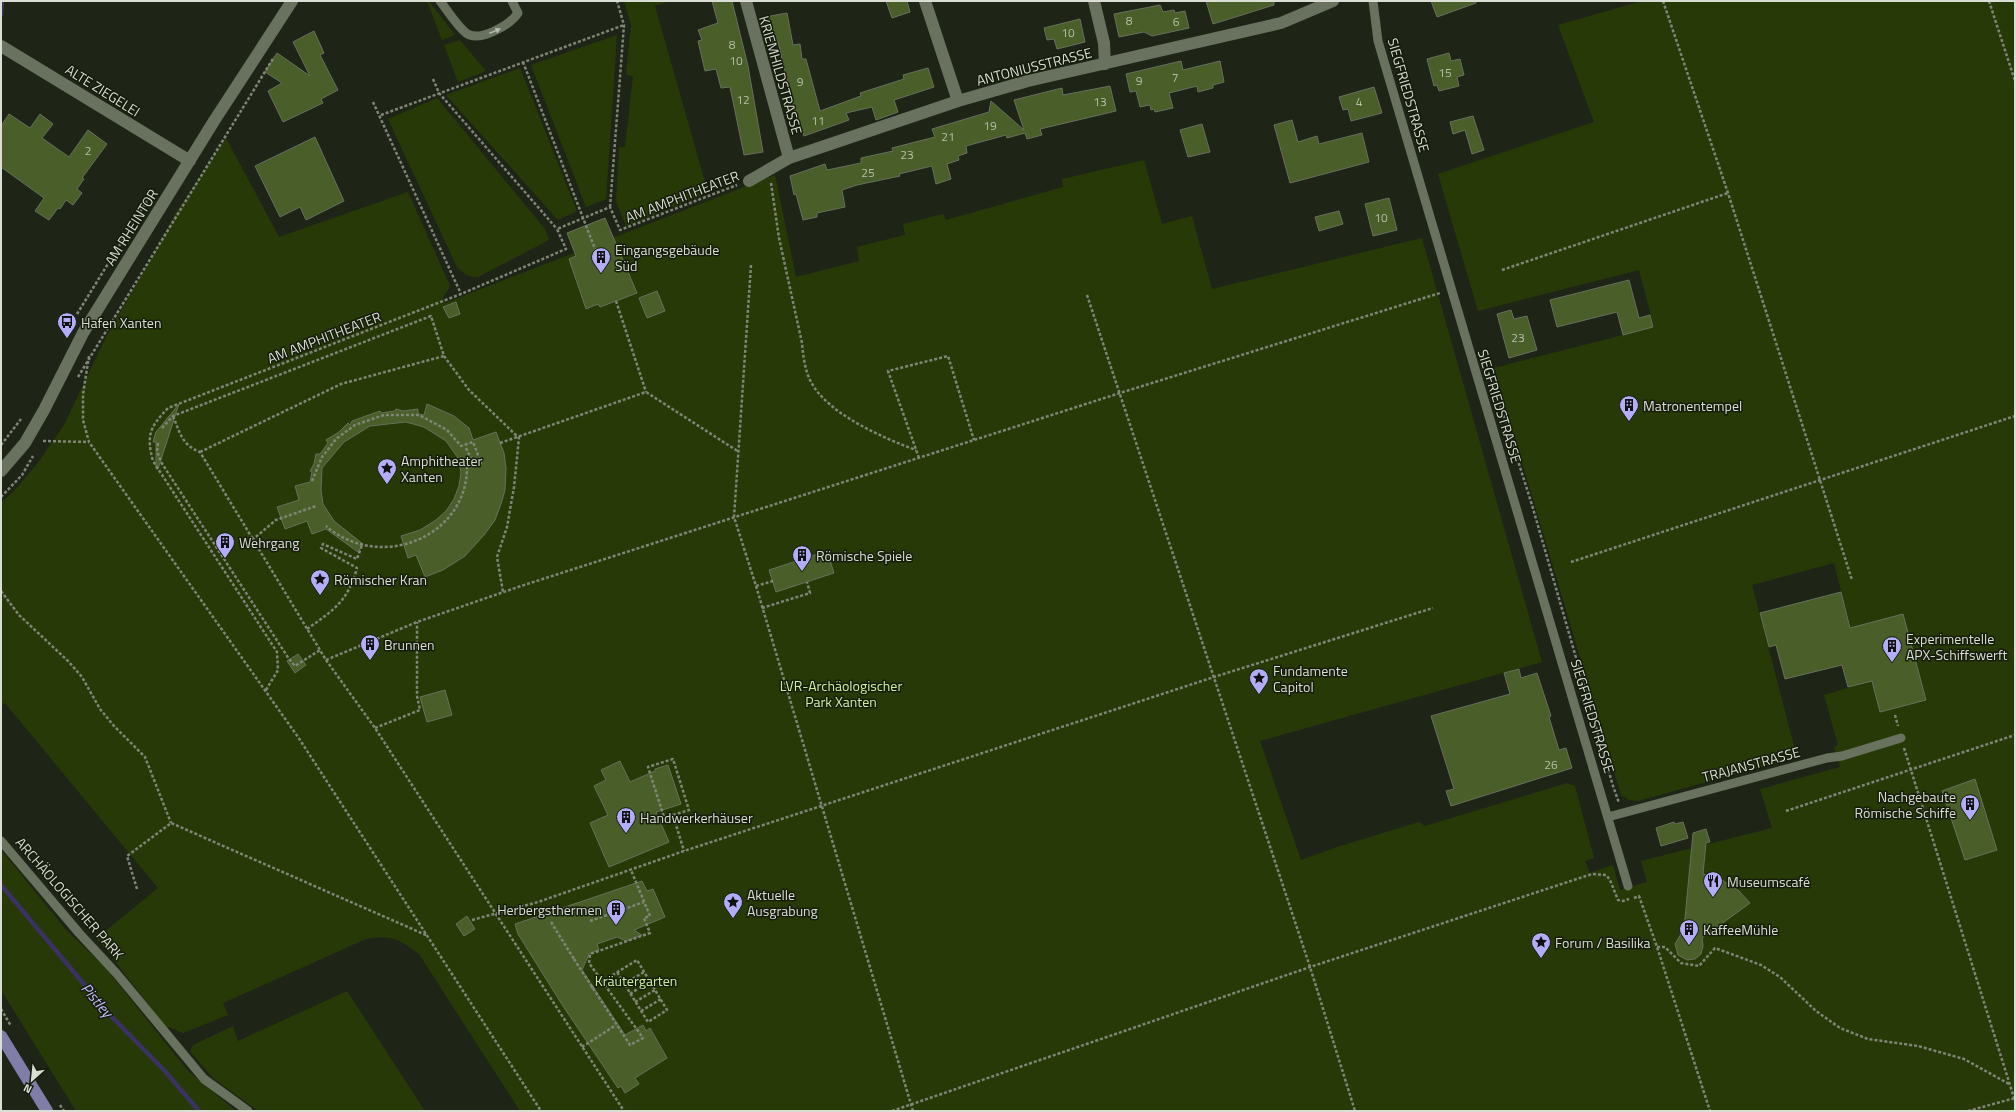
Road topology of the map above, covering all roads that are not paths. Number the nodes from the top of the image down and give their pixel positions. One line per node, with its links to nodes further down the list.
1 (292, 1): 13 (street, AM RHEINTOR)
2 (440, 1): 3 (lane, one-way to 3)
3 (512, 1)
4 (746, 1): 12 (street, KRIEMHILDSTRASSE)
5 (926, 1): 11 (street)
6 (1094, 1): 10 (street)
7 (1333, 1): 10 (street, ANTONIUSSTRASSE)
8 (1374, 1): 17 (lane, SIEGFRIEDSTRASSE)
9 (1, 46): 13 (street, ALTE ZIEGELEI)
10 (1106, 64): 11 (street, ANTONIUSSTRASSE)
11 (958, 101): 12 (street, ANTONIUSSTRASSE)
12 (789, 158): 14 (street, ANTONIUSSTRASSE)
13 (190, 161): 15 (street, AM RHEINTOR)
14 (749, 180)
15 (1, 471)
16 (1901, 738): 17 (lane, TRAJANSTRASSE)
17 (1608, 817): 19 (lane, SIEGFRIEDSTRASSE)
18 (1, 841): 22 (lane, ARCHÄOLOGISCHER PARK)
19 (1628, 886)
20 (1, 1036): 21 (main road)
21 (47, 1111)
22 (248, 1111)

